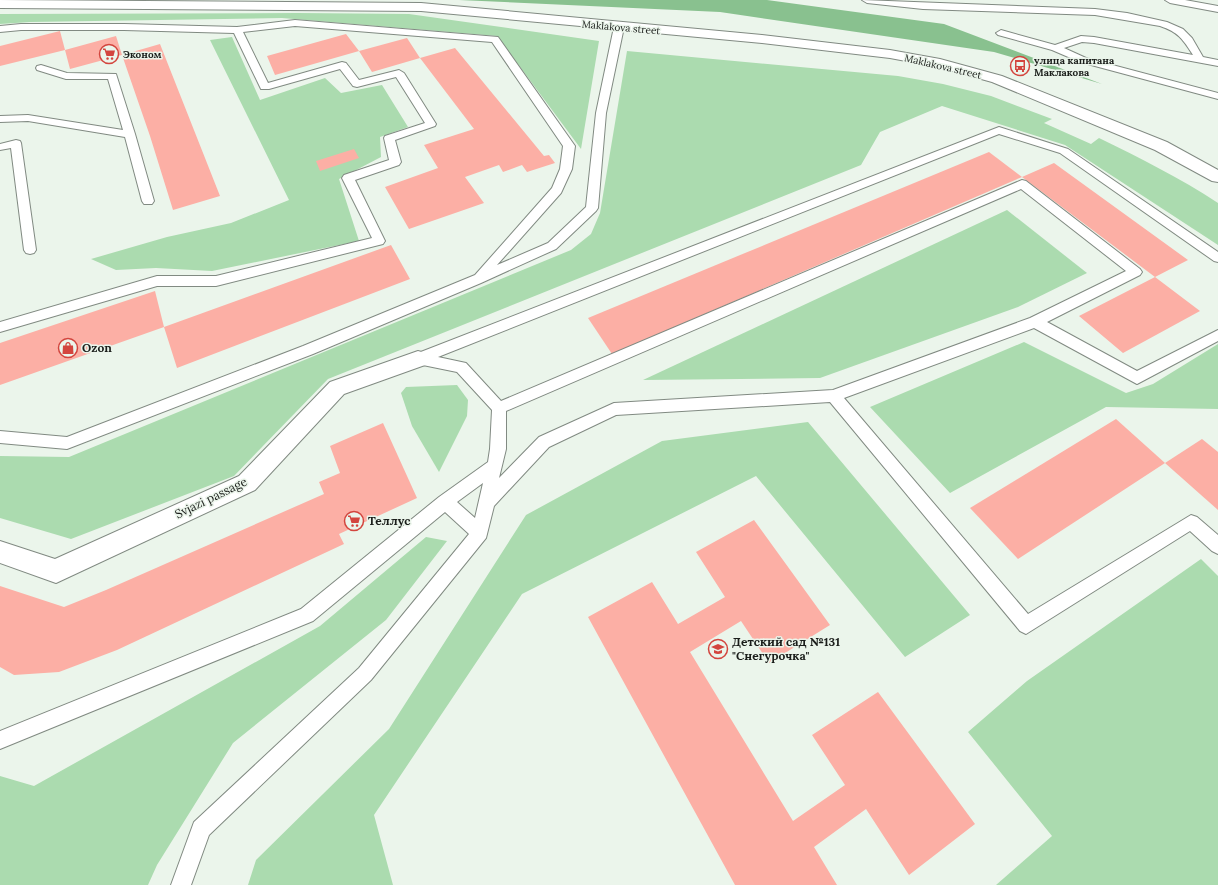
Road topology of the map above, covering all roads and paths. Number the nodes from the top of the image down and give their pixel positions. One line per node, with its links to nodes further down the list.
1 (867, 0): 3 (lane)
2 (1170, 0): 5 (lane)
3 (897, 2): 11 (lane)
4 (0, 4): 6 (street, Maklakova street)
5 (1218, 9)
6 (619, 27): 18 (street, Maklakova street); 22 (lane)
7 (0, 29): 8 (lane)
8 (237, 30): 22 (lane); 24 (lane)
9 (1001, 33): 10 (lane)
10 (1055, 48): 11 (lane); 14 (lane)
11 (1200, 60): 12 (lane)
12 (1218, 63)
13 (41, 68): 16 (lane)
14 (1218, 96)
15 (0, 119): 16 (lane)
16 (130, 134): 19 (lane)
17 (0, 148): 20 (lane)
18 (1218, 177)
19 (148, 200)
20 (30, 250)
21 (1218, 258): 26 (lane)
22 (476, 280): 29 (lane)
23 (1035, 322): 25 (lane); 27 (lane); 28 (lane)
24 (0, 327)
25 (1218, 335)
26 (418, 359): 28 (lane); 35 (street, Svjazi passage)
27 (833, 396): 32 (lane); 34 (lane)
28 (498, 408): 30 (lane)
29 (0, 437)
30 (495, 465): 31 (lane); 32 (lane)
31 (445, 502): 33 (lane); 36 (lane)
32 (487, 502): 33 (lane)
33 (480, 533): 37 (lane)
34 (1218, 546)
35 (0, 552)
36 (0, 740)
37 (181, 885)

